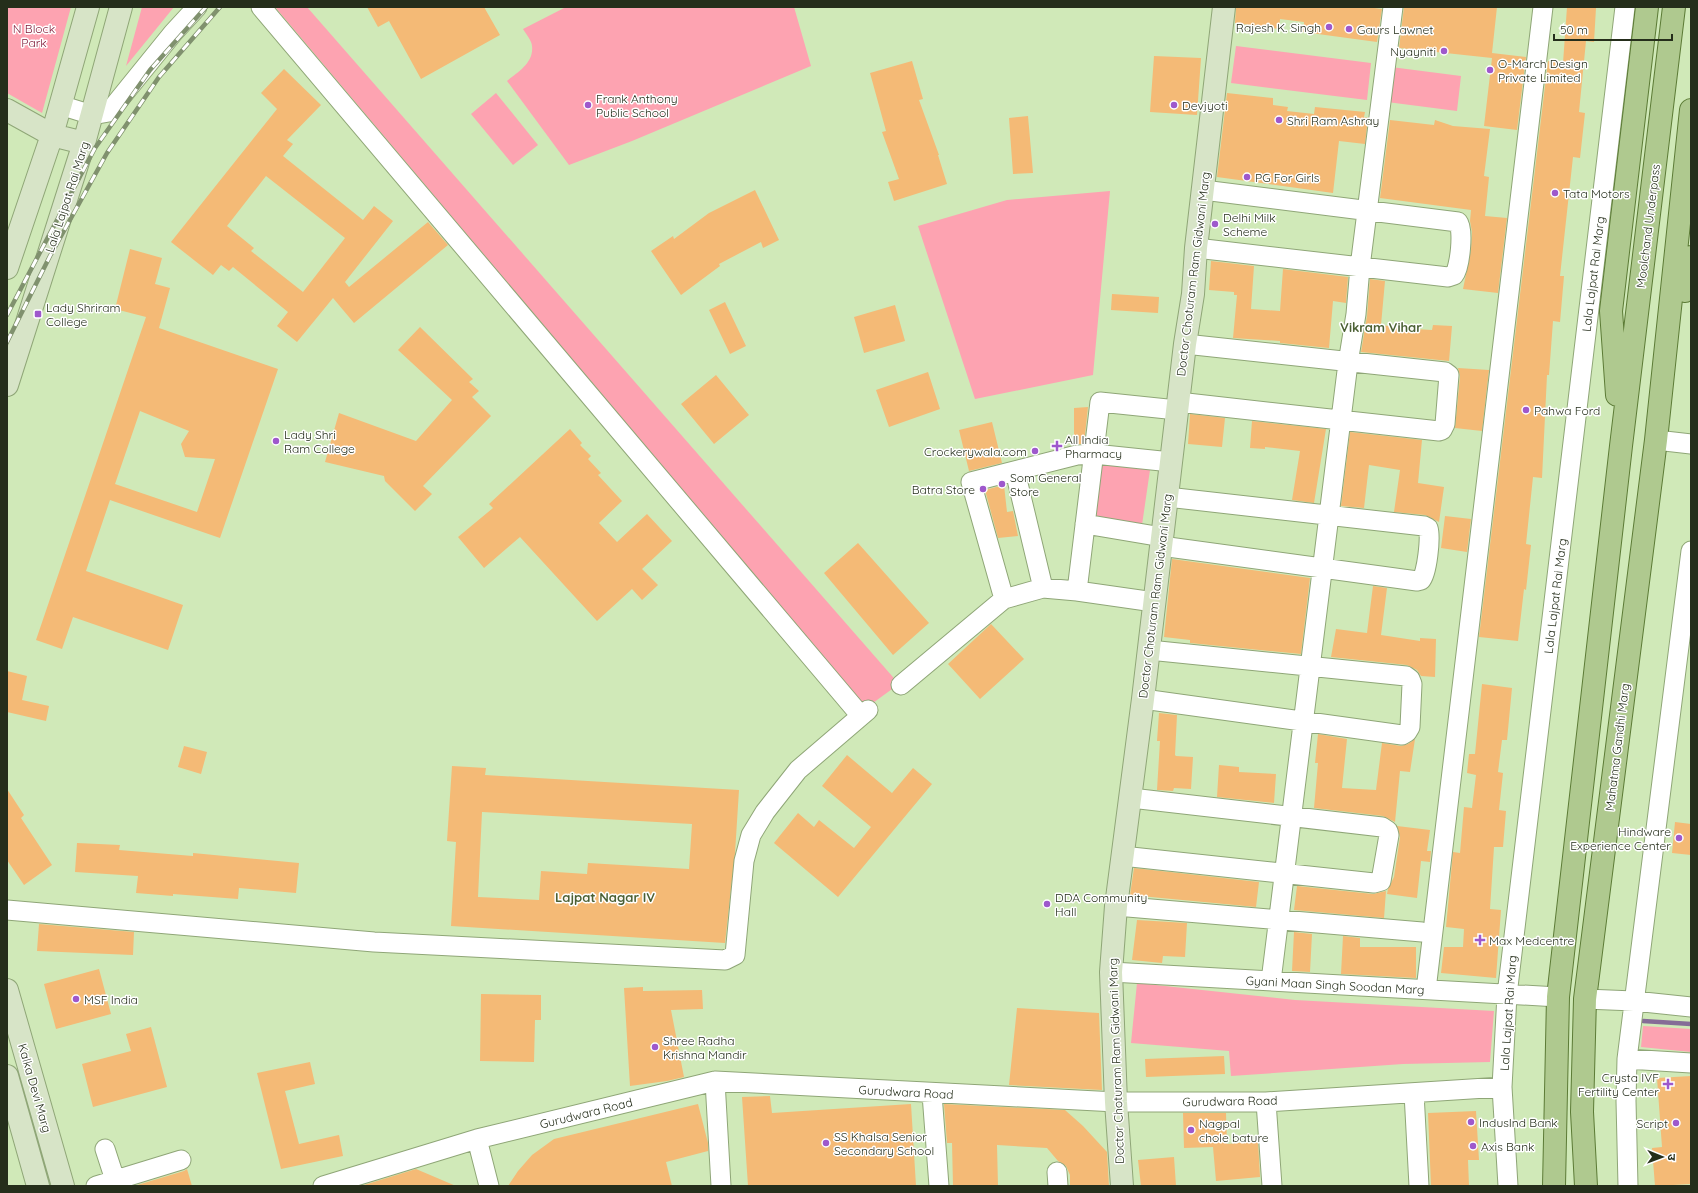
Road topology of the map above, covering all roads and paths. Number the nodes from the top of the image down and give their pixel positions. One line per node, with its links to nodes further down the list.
1 (88, 7): 11 (street)
2 (120, 7): 14 (street, Lala Lajpat Rai Marg)
3 (197, 7): 14 (street)
4 (260, 7): 55 (street)
5 (1224, 7): 18 (street, Doctor Choturam Ram Gidwani Marg)
6 (1393, 7): 19 (street)
7 (1543, 7): 61 (street)
8 (1625, 7): 62 (street, Lala Lajpat Rai Marg)
9 (1647, 7): 31 (main road)
10 (1674, 7): 31 (main road, Moolchand Underpass)
11 (60, 105): 14 (street); 16 (street)
12 (7, 110): 16 (street)
13 (1691, 110): 29 (main road)
14 (92, 115): 17 (street, Lala Lajpat Rai Marg)
15 (7, 124): 16 (street)
16 (50, 141): 17 (street); 23 (street)
17 (82, 149): 26 (street, Lala Lajpat Rai Marg)
18 (1203, 190): 19 (street); 20 (street, Doctor Choturam Ram Gidwani Marg)
19 (1367, 211): 22 (street); 22 (street)
20 (1196, 248): 22 (street); 24 (street, Doctor Choturam Ram Gidwani Marg)
21 (1691, 257): 29 (main road)
22 (1360, 267): 25 (street)
23 (7, 268)
24 (1185, 344): 25 (street); 27 (street, Doctor Choturam Ram Gidwani Marg)
25 (1348, 363): 28 (street); 28 (street)
26 (7, 385)
27 (1177, 406): 28 (street); 32 (street); 33 (street, Doctor Choturam Ram Gidwani Marg)
28 (1341, 420): 36 (street)
29 (1656, 434): 30 (street); 64 (main road, Mahatma Gandhi Marg)
30 (1691, 444)
31 (1621, 446): 63 (main road)
32 (1094, 454): 33 (street); 34 (street); 37 (street)
33 (1171, 462): 35 (street, Doctor Choturam Ram Gidwani Marg)
34 (1015, 470): 41 (street); 43 (street)
35 (1167, 497): 36 (street); 38 (street, Doctor Choturam Ram Gidwani Marg)
36 (1329, 515): 40 (street); 40 (street)
37 (1085, 524): 38 (street); 42 (street)
38 (1161, 541): 40 (street); 44 (street, Doctor Choturam Ram Gidwani Marg)
39 (1691, 551): 65 (street)
40 (1322, 568): 46 (street)
41 (1043, 588): 42 (street); 43 (street)
42 (1077, 591): 44 (street)
43 (1004, 599): 47 (street)
44 (1154, 602): 45 (street, Doctor Choturam Ram Gidwani Marg)
45 (1148, 650): 46 (street); 48 (street, Doctor Choturam Ram Gidwani Marg)
46 (1310, 666): 49 (street); 49 (street)
47 (901, 685)
48 (1143, 699): 49 (street); 50 (street, Doctor Choturam Ram Gidwani Marg)
49 (1303, 721): 51 (street)
50 (1131, 798): 51 (street); 52 (street, Doctor Choturam Ram Gidwani Marg)
51 (1291, 817): 53 (street); 53 (street)
52 (1122, 856): 53 (street); 54 (street, Doctor Choturam Ram Gidwani Marg)
53 (1284, 874): 56 (street)
54 (1116, 906): 56 (street); 58 (street, Doctor Choturam Ram Gidwani Marg)
55 (7, 910)
56 (1278, 919): 57 (street); 59 (street)
57 (1422, 932)
58 (1111, 972): 59 (street, Gyani Maan Singh Soodan Marg); 74 (street, Doctor Choturam Ram Gidwani Marg)
59 (1271, 981): 61 (street, Gyani Maan Singh Soodan Marg)
60 (7, 990): 81 (street, Kalka Devi Marg)
61 (1426, 990): 62 (street, Gyani Maan Singh Soodan Marg)
62 (1507, 995): 63 (street, Gyani Maan Singh Soodan Marg); 71 (street, Lala Lajpat Rai Marg)
63 (1558, 997): 91 (main road)
64 (1585, 999): 65 (street); 92 (main road, Mahatma Gandhi Marg)
65 (1634, 1001): 66 (street); 67 (street)
66 (1691, 1007)
67 (1627, 1059): 68 (street); 93 (street)
68 (1691, 1063)
69 (7, 1076): 80 (street, Kalka Devi Marg)
70 (715, 1082): 73 (street, Gurudwara Road); 76 (street, Gurudwara Road); 85 (street)
71 (1502, 1087): 72 (street, Gurudwara Road); 90 (street, Lala Lajpat Rai Marg)
72 (1414, 1093): 75 (street, Gurudwara Road); 89 (street)
73 (932, 1094): 74 (street, Gurudwara Road); 86 (street)
74 (1116, 1102): 75 (street, Gurudwara Road); 87 (street, Doctor Choturam Ram Gidwani Marg)
75 (1266, 1102): 88 (street)
76 (476, 1139): 83 (street, Gurudwara Road); 84 (street)
77 (105, 1149): 79 (street)
78 (181, 1160): 79 (street)
79 (116, 1183): 82 (street)
80 (38, 1186)
81 (63, 1186)
82 (96, 1186)
83 (323, 1186)
84 (490, 1186)
85 (721, 1186)
86 (939, 1186)
87 (1122, 1186)
88 (1272, 1186)
89 (1419, 1186)
90 (1508, 1186)
91 (1554, 1186)
92 (1586, 1186)
93 (1628, 1186)

